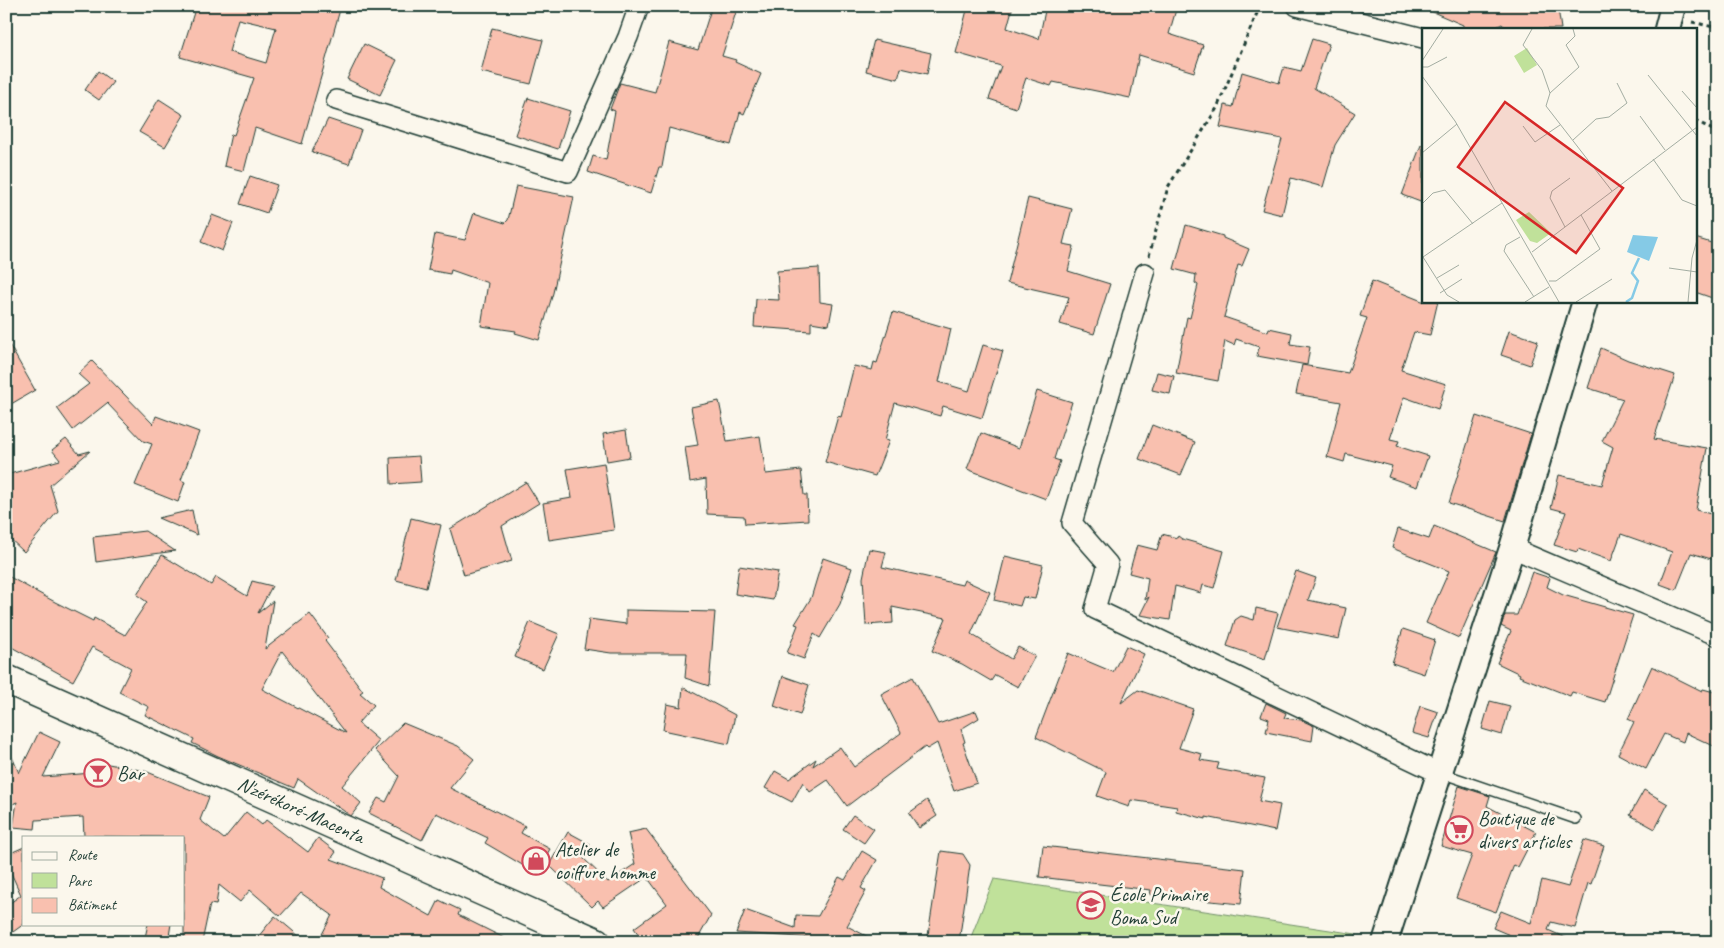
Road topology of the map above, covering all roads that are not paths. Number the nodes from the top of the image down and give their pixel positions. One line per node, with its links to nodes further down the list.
1 (639, 6): 6 (street)
2 (1297, 6): 5 (street)
3 (1673, 6): 4 (street)
4 (1667, 28)
5 (1422, 38)
6 (336, 100)
7 (1145, 273): 12 (street)
8 (1586, 302): 9 (street)
9 (1512, 548): 10 (street); 12 (street)
10 (1718, 636)
11 (6, 679): 14 (highway, N'zérékoré-Macenta)
12 (1439, 773): 13 (lane); 15 (street)
13 (1576, 820)
14 (596, 942)
15 (1386, 942)

